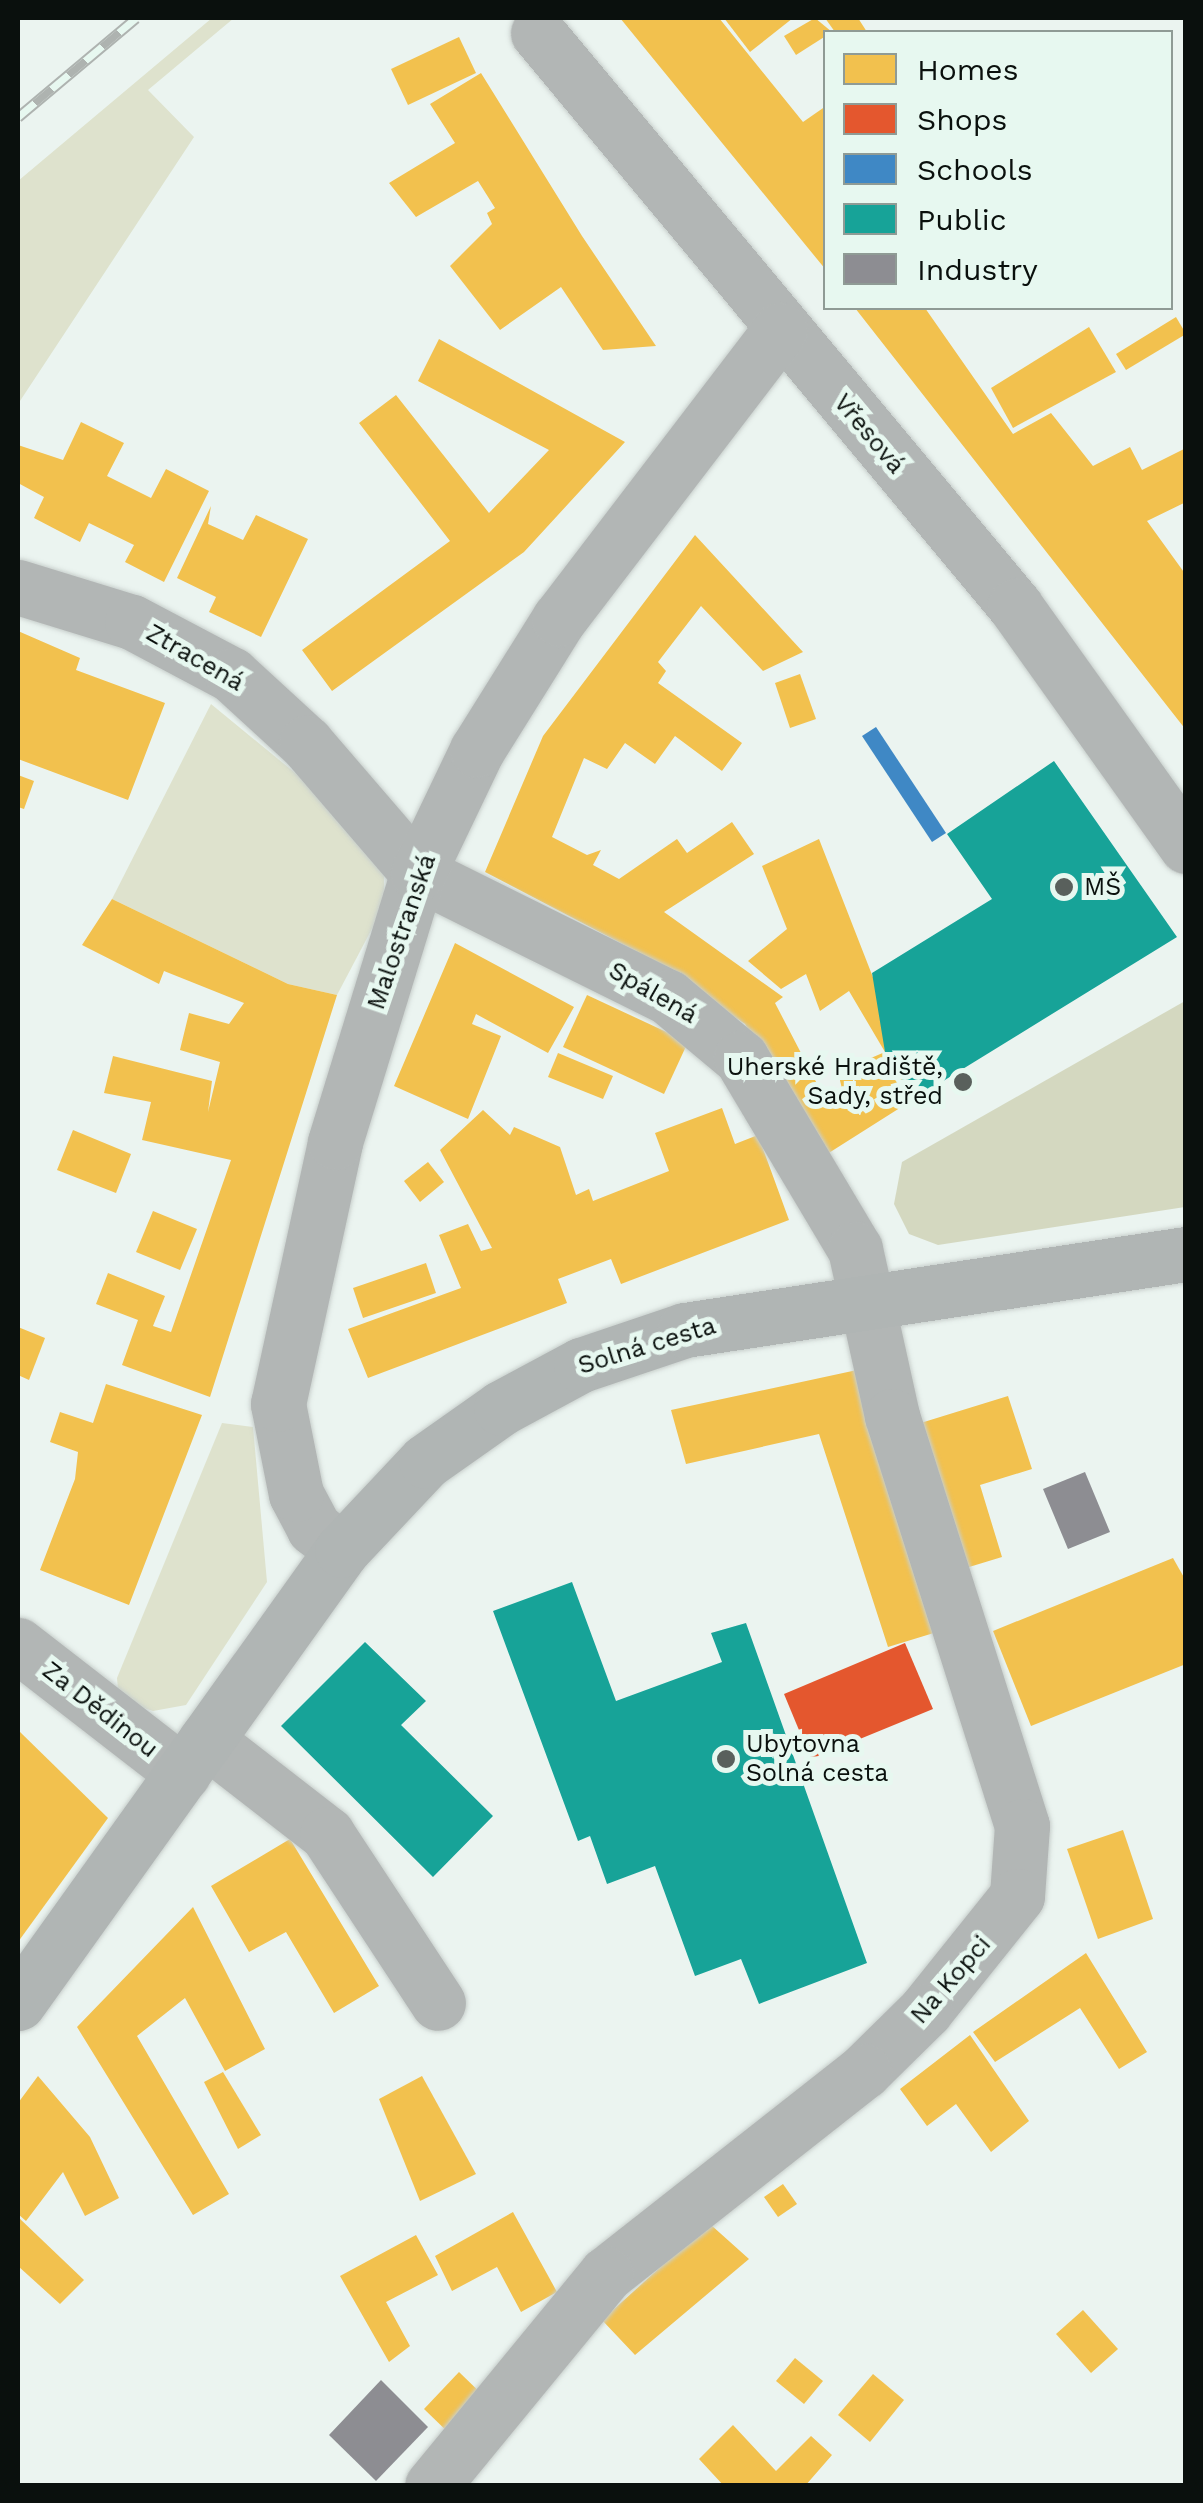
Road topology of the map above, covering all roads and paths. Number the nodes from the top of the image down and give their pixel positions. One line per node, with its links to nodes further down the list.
1 (538, 33): 2 (street, Vřesová)
2 (780, 330): 4 (street, Vřesová); 5 (street, Malostranská)
3 (18, 587): 5 (street, Ztracená)
4 (1186, 846)
5 (418, 874): 7 (street, Spálená); 8 (street, Malostranská)
6 (1186, 1254): 7 (street, Solná cesta)
7 (866, 1299): 8 (street, Solná cesta); 13 (street, Na Kopci)
8 (342, 1550): 10 (street, Solná cesta)
9 (18, 1645): 10 (street, Za Dědinou)
10 (195, 1756): 11 (street, Solná cesta); 12 (street)
11 (18, 2003)
12 (438, 2003)
13 (432, 2486)

